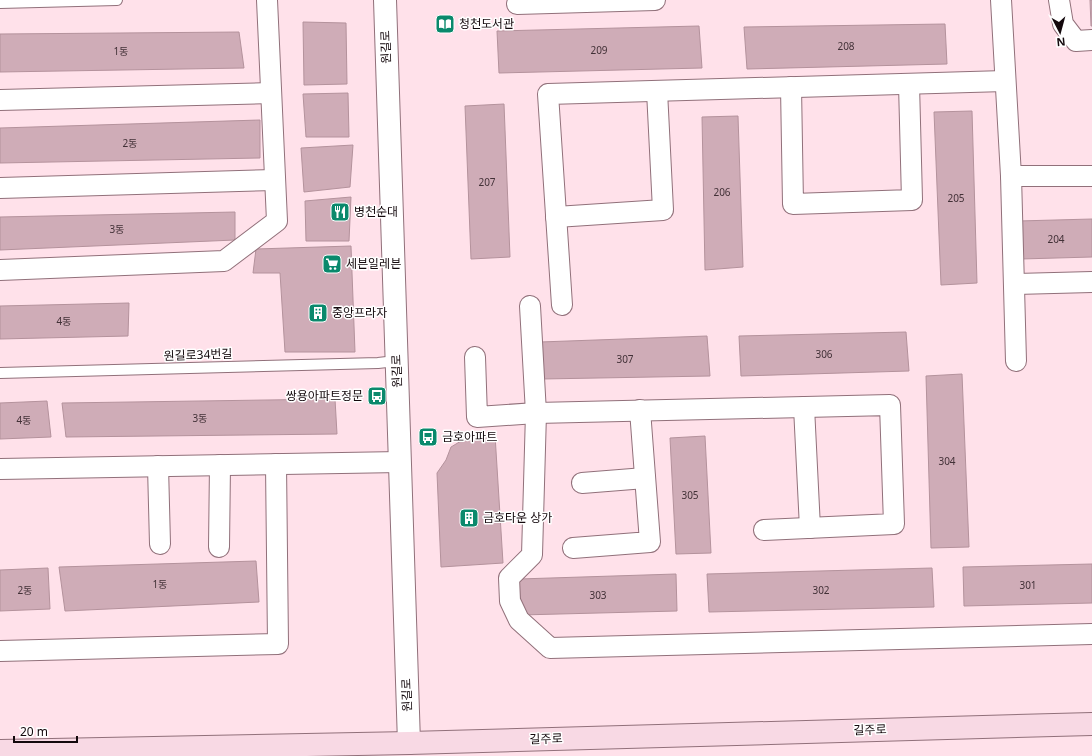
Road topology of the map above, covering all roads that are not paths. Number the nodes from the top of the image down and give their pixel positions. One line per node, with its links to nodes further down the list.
1 (117, 0): 7 (lane)
2 (267, 0): 14 (street)
3 (385, 0): 27 (street, 원길로)
4 (655, 0): 8 (street)
5 (1001, 0): 10 (street)
6 (1059, 0): 9 (street)
7 (0, 3)
8 (517, 4)
9 (1092, 40)
10 (1005, 81): 11 (street); 16 (street)
11 (909, 84): 12 (street); 12 (street)
12 (791, 87): 13 (street)
13 (657, 91): 20 (street); 20 (street)
14 (271, 93): 15 (street); 18 (street)
15 (0, 100)
16 (1011, 176): 17 (street); 23 (street)
17 (1092, 176)
18 (275, 180): 19 (street); 21 (street)
19 (0, 188)
20 (556, 217): 24 (street)
21 (0, 270)
22 (1092, 282): 23 (street)
23 (1014, 284): 28 (street)
24 (562, 305)
25 (530, 306): 32 (street)
26 (475, 357): 32 (street)
27 (396, 361): 29 (lane, 원길로34번길); 33 (street, 원길로)
28 (1016, 361)
29 (0, 373)
30 (804, 407): 31 (street); 40 (street); 40 (street)
31 (640, 410): 32 (street); 38 (street)
32 (536, 413): 45 (street)
33 (400, 462): 34 (street); 48 (street, 원길로)
34 (276, 464): 35 (street); 46 (street)
35 (220, 465): 36 (street); 43 (street)
36 (158, 466): 37 (street); 42 (street)
37 (0, 469)
38 (645, 478): 39 (street); 44 (street)
39 (582, 483)
40 (810, 528): 41 (street)
41 (764, 530)
42 (160, 544)
43 (219, 547)
44 (573, 548)
45 (1092, 634)
46 (0, 651)
47 (1092, 724): 48 (main road, 길주로)
48 (409, 743): 50 (main road, 길주로)
49 (0, 751): 50 (main road, 길주로)
50 (250, 751)

